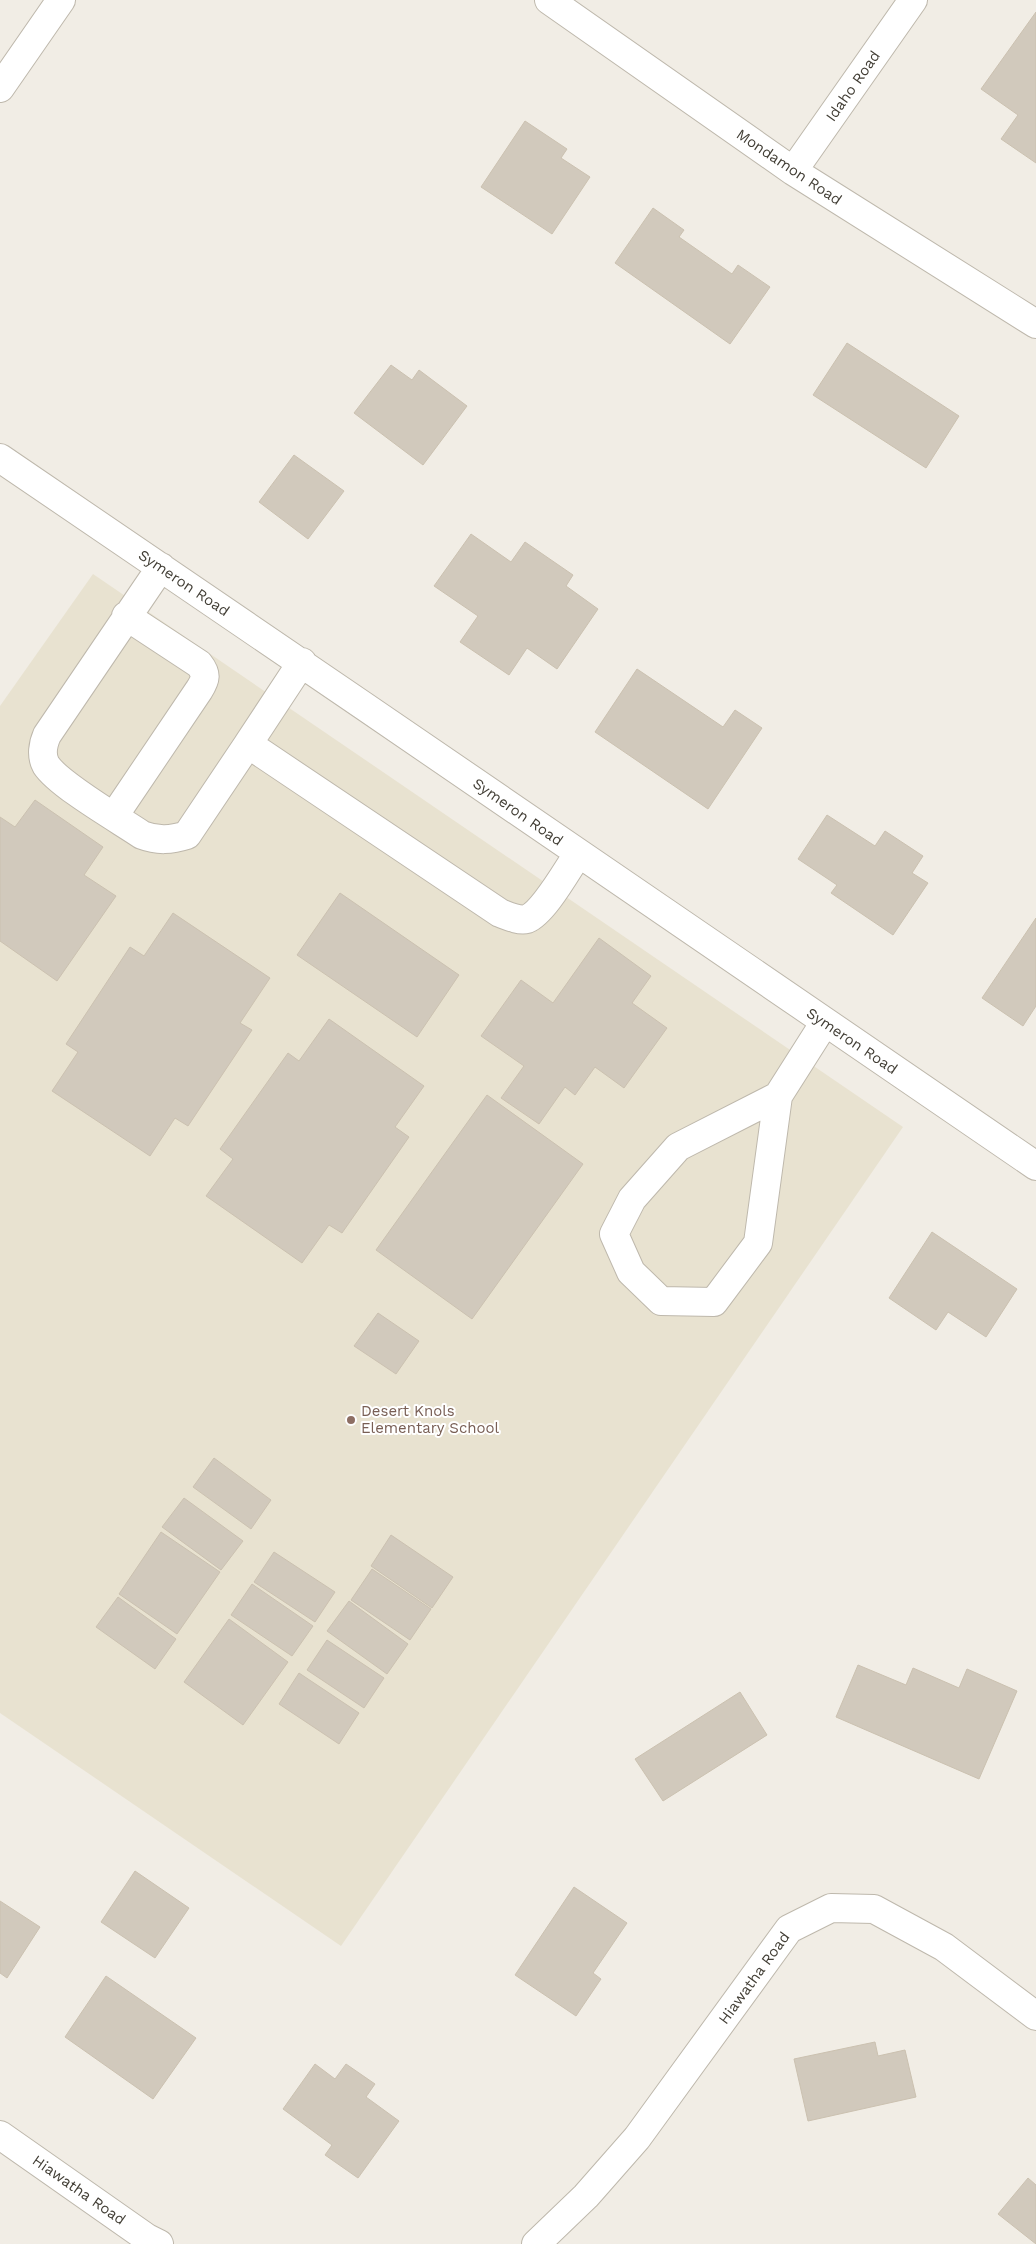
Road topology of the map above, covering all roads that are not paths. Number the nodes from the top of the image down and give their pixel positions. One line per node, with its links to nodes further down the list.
1 (61, 0): 4 (street)
2 (549, 0): 5 (street, Mondamon Road)
3 (913, 0): 5 (street, Idaho Road)
4 (0, 88)
5 (793, 172): 6 (street, Mondamon Road)
6 (1036, 324)
7 (0, 458): 8 (street, Symeron Road)
8 (161, 567): 9 (street); 10 (street, Symeron Road)
9 (126, 616): 12 (street); 12 (street)
10 (302, 662): 11 (street); 13 (street, Symeron Road)
11 (248, 744): 12 (street); 13 (street)
12 (114, 816)
13 (578, 854): 14 (street, Symeron Road)
14 (825, 1022): 15 (street); 16 (street, Symeron Road)
15 (778, 1096): 15 (street)
16 (1036, 1166)
17 (1036, 2016): 20 (street, Hiawatha Road)
18 (0, 2135): 19 (street, Hiawatha Road)
19 (159, 2244)
20 (536, 2244)

